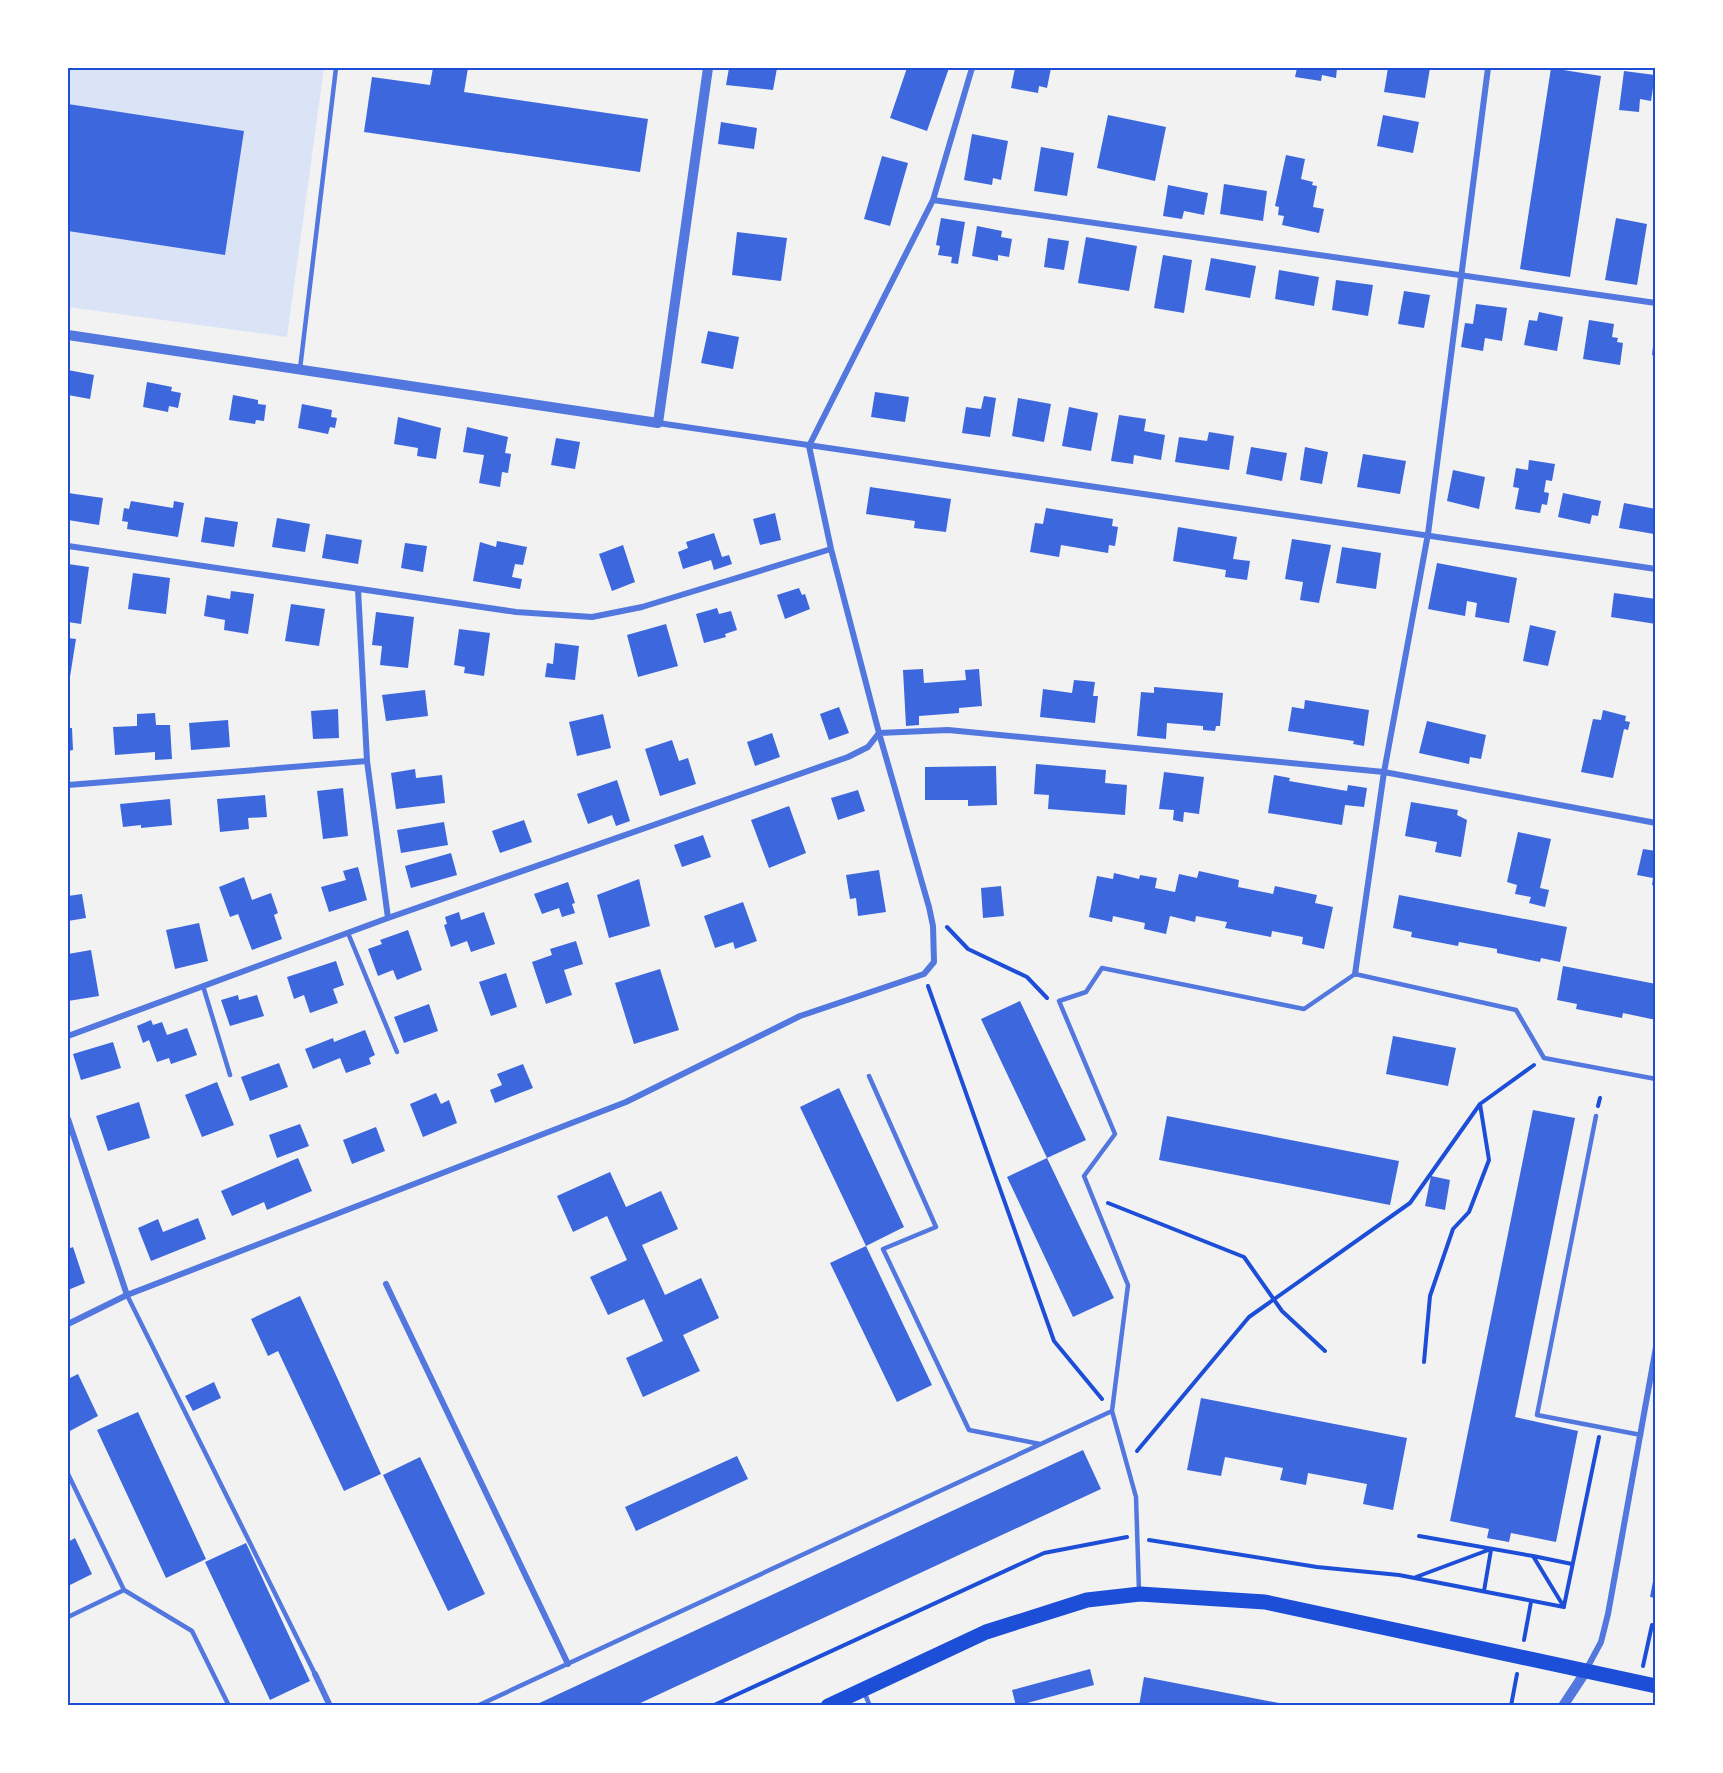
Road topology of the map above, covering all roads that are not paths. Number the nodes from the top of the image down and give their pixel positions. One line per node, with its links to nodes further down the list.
1 (336, 68): 9 (lane)
2 (708, 68): 10 (street)
3 (972, 68): 5 (street)
4 (1488, 68): 6 (street)
5 (933, 200): 6 (street); 11 (street)
6 (1461, 274): 7 (street); 12 (street)
7 (1656, 303)
8 (68, 335): 9 (street)
9 (300, 370): 10 (street)
10 (658, 423): 11 (street)
11 (809, 446): 12 (street); 14 (street)
12 (1428, 534): 15 (street); 19 (street)
13 (68, 546): 16 (street)
14 (831, 549): 16 (street); 17 (street)
15 (1656, 569)
16 (358, 589): 18 (street)
17 (879, 733): 19 (street); 22 (street); 34 (street)
18 (367, 761): 20 (street); 22 (street)
19 (1384, 772): 21 (street); 24 (street)
20 (68, 785)
21 (1656, 823)
22 (388, 918): 23 (street)
23 (348, 933): 25 (street); 27 (lane)
24 (1354, 974): 30 (lane); 38 (lane)
25 (203, 986): 26 (street); 28 (lane)
26 (68, 1036)
27 (397, 1052)
28 (230, 1075)
29 (869, 1076): 40 (lane)
30 (1656, 1079)
31 (1596, 1116): 39 (lane)
32 (68, 1119): 34 (street)
33 (386, 1284): 45 (street)
34 (127, 1295): 35 (street); 47 (lane)
35 (68, 1324)
36 (1656, 1347): 37 (street)
37 (1652, 1381): 39 (street)
38 (1112, 1411): 40 (lane); 43 (lane)
39 (1641, 1435): 46 (street)
40 (1040, 1444): 45 (lane)
41 (68, 1474): 42 (lane)
42 (124, 1590): 44 (lane); 50 (lane)
43 (1140, 1594): 46 (main road); 49 (main road)
44 (68, 1617)
45 (568, 1664): 52 (lane)
46 (1586, 1671): 48 (main road); 55 (street)
47 (315, 1674): 51 (street)
48 (1656, 1686)
49 (863, 1689): 53 (main road); 54 (lane)
50 (229, 1706)
51 (330, 1706)
52 (477, 1706)
53 (828, 1706)
54 (870, 1706)
55 (1563, 1706)

